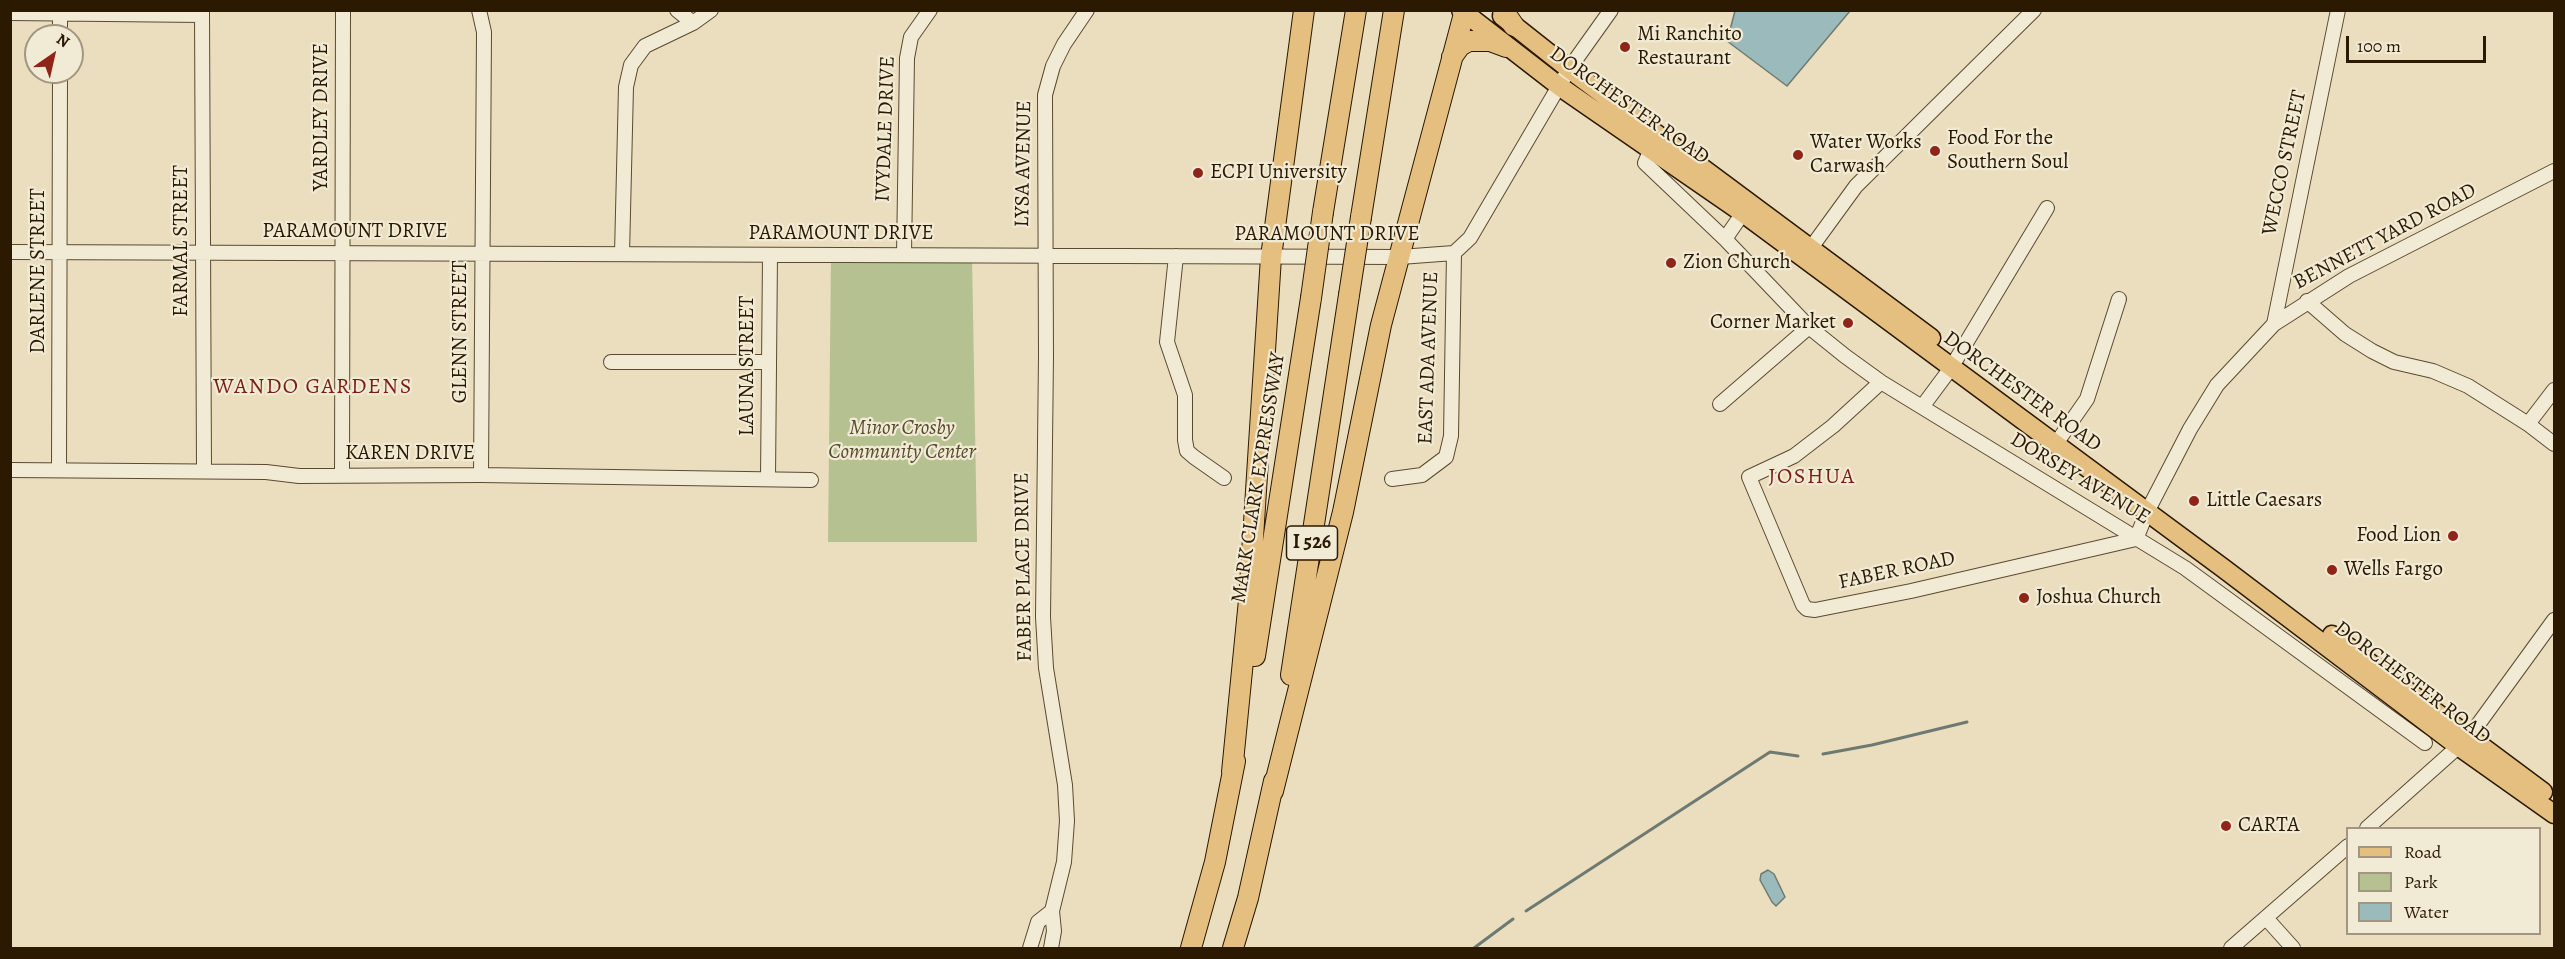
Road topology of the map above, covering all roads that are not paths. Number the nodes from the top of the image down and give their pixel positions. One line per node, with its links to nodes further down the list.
1 (343, 10): 34 (street, YARDLEY DRIVE)
2 (479, 10): 35 (street, GLENN STREET)
3 (677, 10): 19 (street)
4 (711, 10): 19 (street)
5 (930, 10): 40 (street, IVYDALE DRIVE)
6 (1087, 10): 41 (street, LYSA AVENUE)
7 (1304, 10): 43 (highway)
8 (1356, 10): 73 (highway, MARK CLARK EXPRESSWAY / I 526, bridge)
9 (1394, 10): 74 (highway, I 526, bridge)
10 (1494, 10): 18 (main road, DORCHESTER ROAD)
11 (1611, 10): 23 (street)
12 (2034, 10): 38 (street)
13 (2338, 10): 47 (street, WECCO STREET)
14 (1463, 11): 21 (main road, DORCHESTER ROAD); 22 (highway)
15 (10, 13): 16 (street)
16 (60, 13): 17 (street); 20 (street)
17 (202, 13): 33 (street, FARMAL STREET)
18 (1508, 18): 23 (main road, DORCHESTER ROAD)
19 (693, 23): 37 (street)
20 (60, 24)
21 (1506, 47): 22 (highway); 25 (main road, DORCHESTER ROAD)
22 (1451, 59): 44 (highway)
23 (1569, 69): 25 (street); 28 (main road, DORCHESTER ROAD)
24 (60, 84): 32 (street, DARLENE STREET)
25 (1559, 86): 26 (main road, DORCHESTER ROAD); 36 (street)
26 (1651, 149): 28 (main road, DORCHESTER ROAD); 30 (street, DORSEY AVENUE)
27 (2554, 171): 46 (street, BENNETT YARD ROAD)
28 (1746, 208): 30 (street); 38 (main road, DORCHESTER ROAD)
29 (2048, 208): 51 (street)
30 (1725, 238): 48 (street, DORSEY AVENUE)
31 (10, 252): 32 (street, PARAMOUNT DRIVE)
32 (60, 252): 33 (street, PARAMOUNT DRIVE); 60 (street, DARLENE STREET)
33 (203, 252): 34 (street, PARAMOUNT DRIVE); 61 (street, FARMAL STREET)
34 (343, 253): 35 (street, PARAMOUNT DRIVE); 63 (street, YARDLEY DRIVE)
35 (482, 253): 37 (street, PARAMOUNT DRIVE); 62 (street, GLENN STREET)
36 (1454, 253): 44 (street, PARAMOUNT DRIVE); 66 (street, EAST ADA AVENUE)
37 (622, 254): 39 (street, PARAMOUNT DRIVE)
38 (1807, 254): 51 (main road, DORCHESTER ROAD)
39 (770, 255): 40 (street, PARAMOUNT DRIVE); 50 (street, LAUNA STREET)
40 (904, 255): 41 (street, PARAMOUNT DRIVE)
41 (1045, 256): 42 (street, PARAMOUNT DRIVE); 79 (street, FABER PLACE DRIVE)
42 (1176, 256): 43 (street, PARAMOUNT DRIVE); 65 (street)
43 (1271, 257): 44 (street, PARAMOUNT DRIVE); 73 (highway)
44 (1400, 257): 74 (highway)
45 (2119, 299): 57 (street)
46 (2307, 302): 47 (street, BENNETT YARD ROAD); 56 (street)
47 (2274, 324): 68 (street, BENNETT YARD ROAD)
48 (1809, 327): 52 (street, DORSEY AVENUE); 54 (street)
49 (611, 362): 50 (street)
50 (768, 362): 64 (street, LAUNA STREET)
51 (1954, 362): 55 (street); 57 (main road, DORCHESTER ROAD)
52 (1881, 382): 55 (street, DORSEY AVENUE); 69 (street, FABER ROAD)
53 (2554, 390): 56 (street)
54 (1720, 404)
55 (1922, 407): 69 (street, DORSEY AVENUE)
56 (2528, 424): 58 (street)
57 (2059, 440): 68 (main road, DORCHESTER ROAD)
58 (2554, 444)
59 (10, 470): 60 (street, KAREN DRIVE)
60 (59, 470): 61 (street, KAREN DRIVE)
61 (204, 471): 63 (street, KAREN DRIVE)
62 (481, 475): 63 (street, KAREN DRIVE); 64 (street, KAREN DRIVE)
63 (342, 476)
64 (768, 478): 67 (street, KAREN DRIVE)
65 (1224, 478)
66 (1392, 479)
67 (811, 480)
68 (2150, 507): 69 (street, BENNETT YARD ROAD); 71 (main road, DORCHESTER ROAD)
69 (2136, 539): 72 (street, DORSEY AVENUE)
70 (2554, 620): 71 (street)
71 (2464, 741): 75 (main road, DORCHESTER ROAD); 76 (main road, DORCHESTER ROAD); 77 (street)
72 (2425, 743)
73 (1232, 772): 83 (highway, MARK CLARK EXPRESSWAY / I 526)
74 (1273, 791): 84 (highway, I 526)
75 (2554, 800)
76 (2554, 814)
77 (2368, 827)
78 (2346, 848): 80 (street)
79 (1052, 911): 81 (street, FABER PLACE DRIVE); 82 (street, FABER PLACE DRIVE)
80 (2266, 918): 85 (street); 86 (street)
81 (1030, 948)
82 (1051, 948)
83 (1191, 948)
84 (1233, 948)
85 (2231, 948)
86 (2293, 948)

